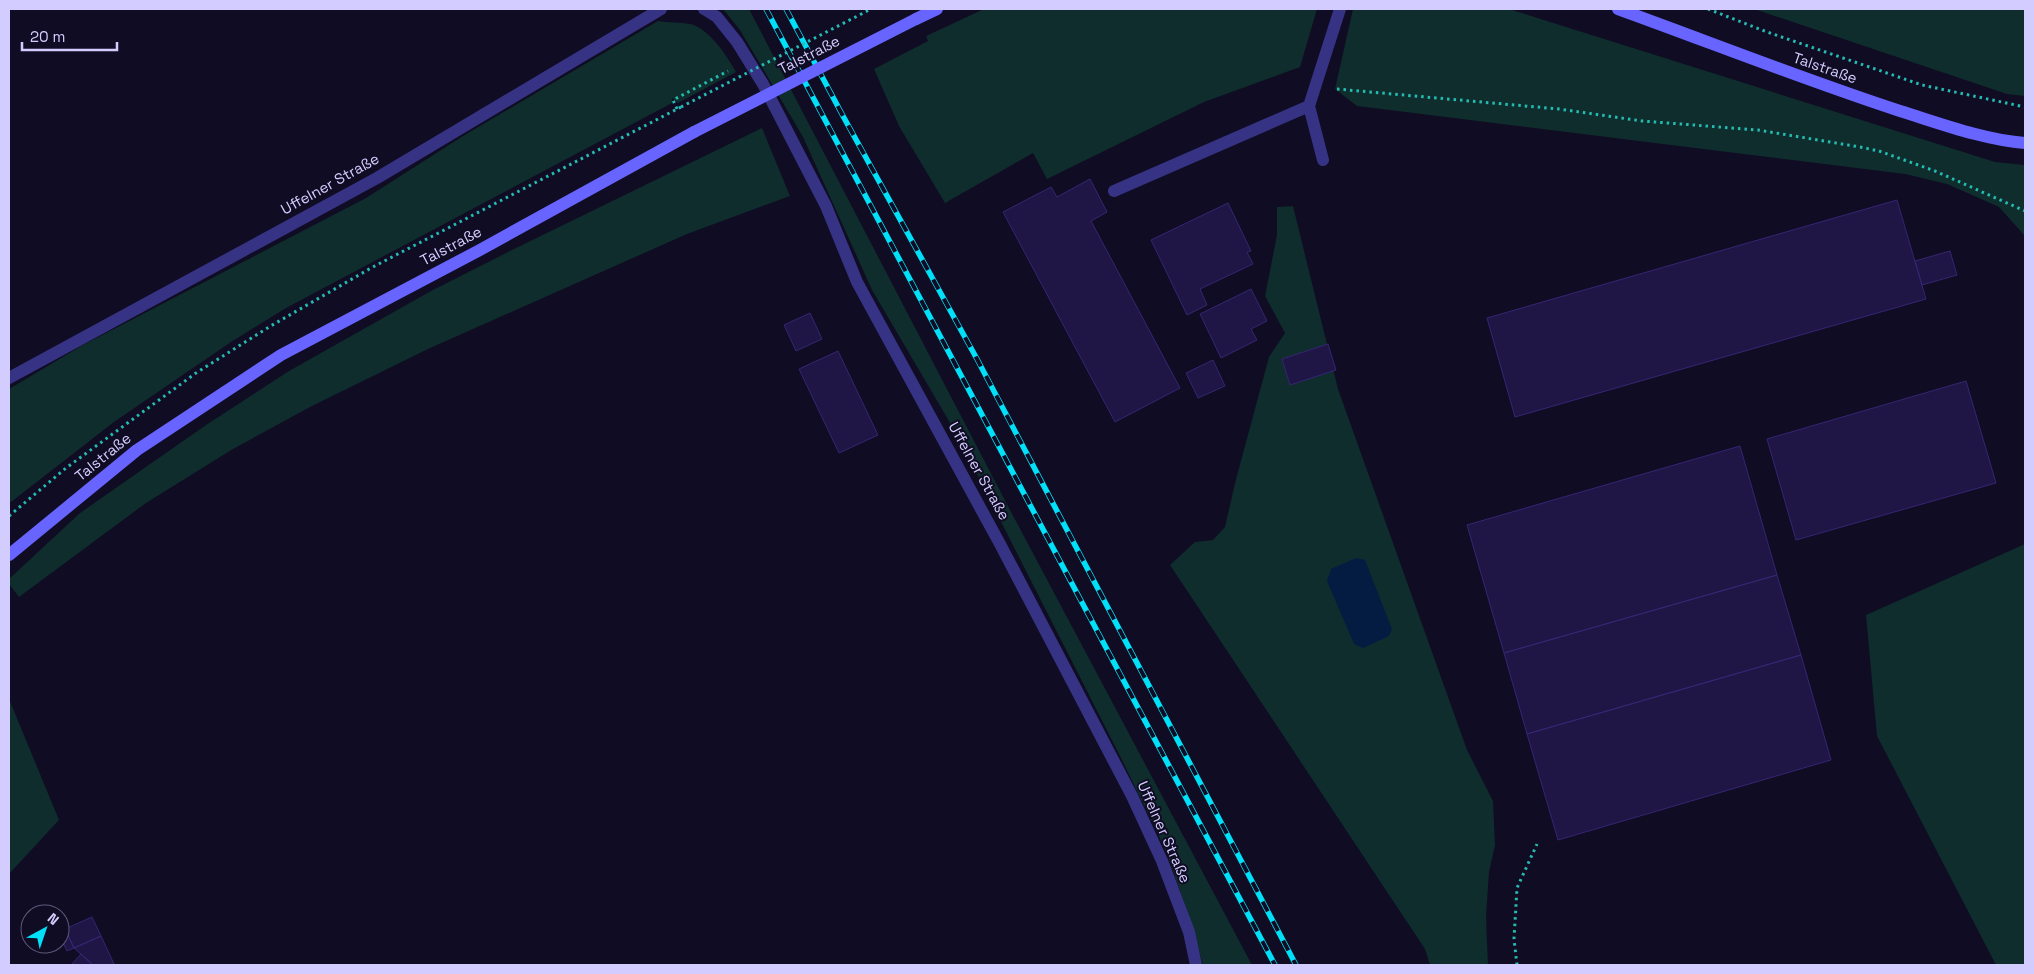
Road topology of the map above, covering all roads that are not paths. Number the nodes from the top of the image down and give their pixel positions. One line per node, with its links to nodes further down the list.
1 (661, 9): 10 (street, Uffelner Straße)
2 (704, 9): 12 (street, Uffelner Straße)
3 (937, 9): 11 (street, Talstraße, bridge)
4 (1340, 9): 6 (street)
5 (1618, 9): 7 (street, Talstraße)
6 (1308, 106): 8 (street); 9 (street)
7 (2025, 143)
8 (1323, 160)
9 (1114, 191)
10 (9, 378)
11 (10, 551)
12 (1196, 965)

